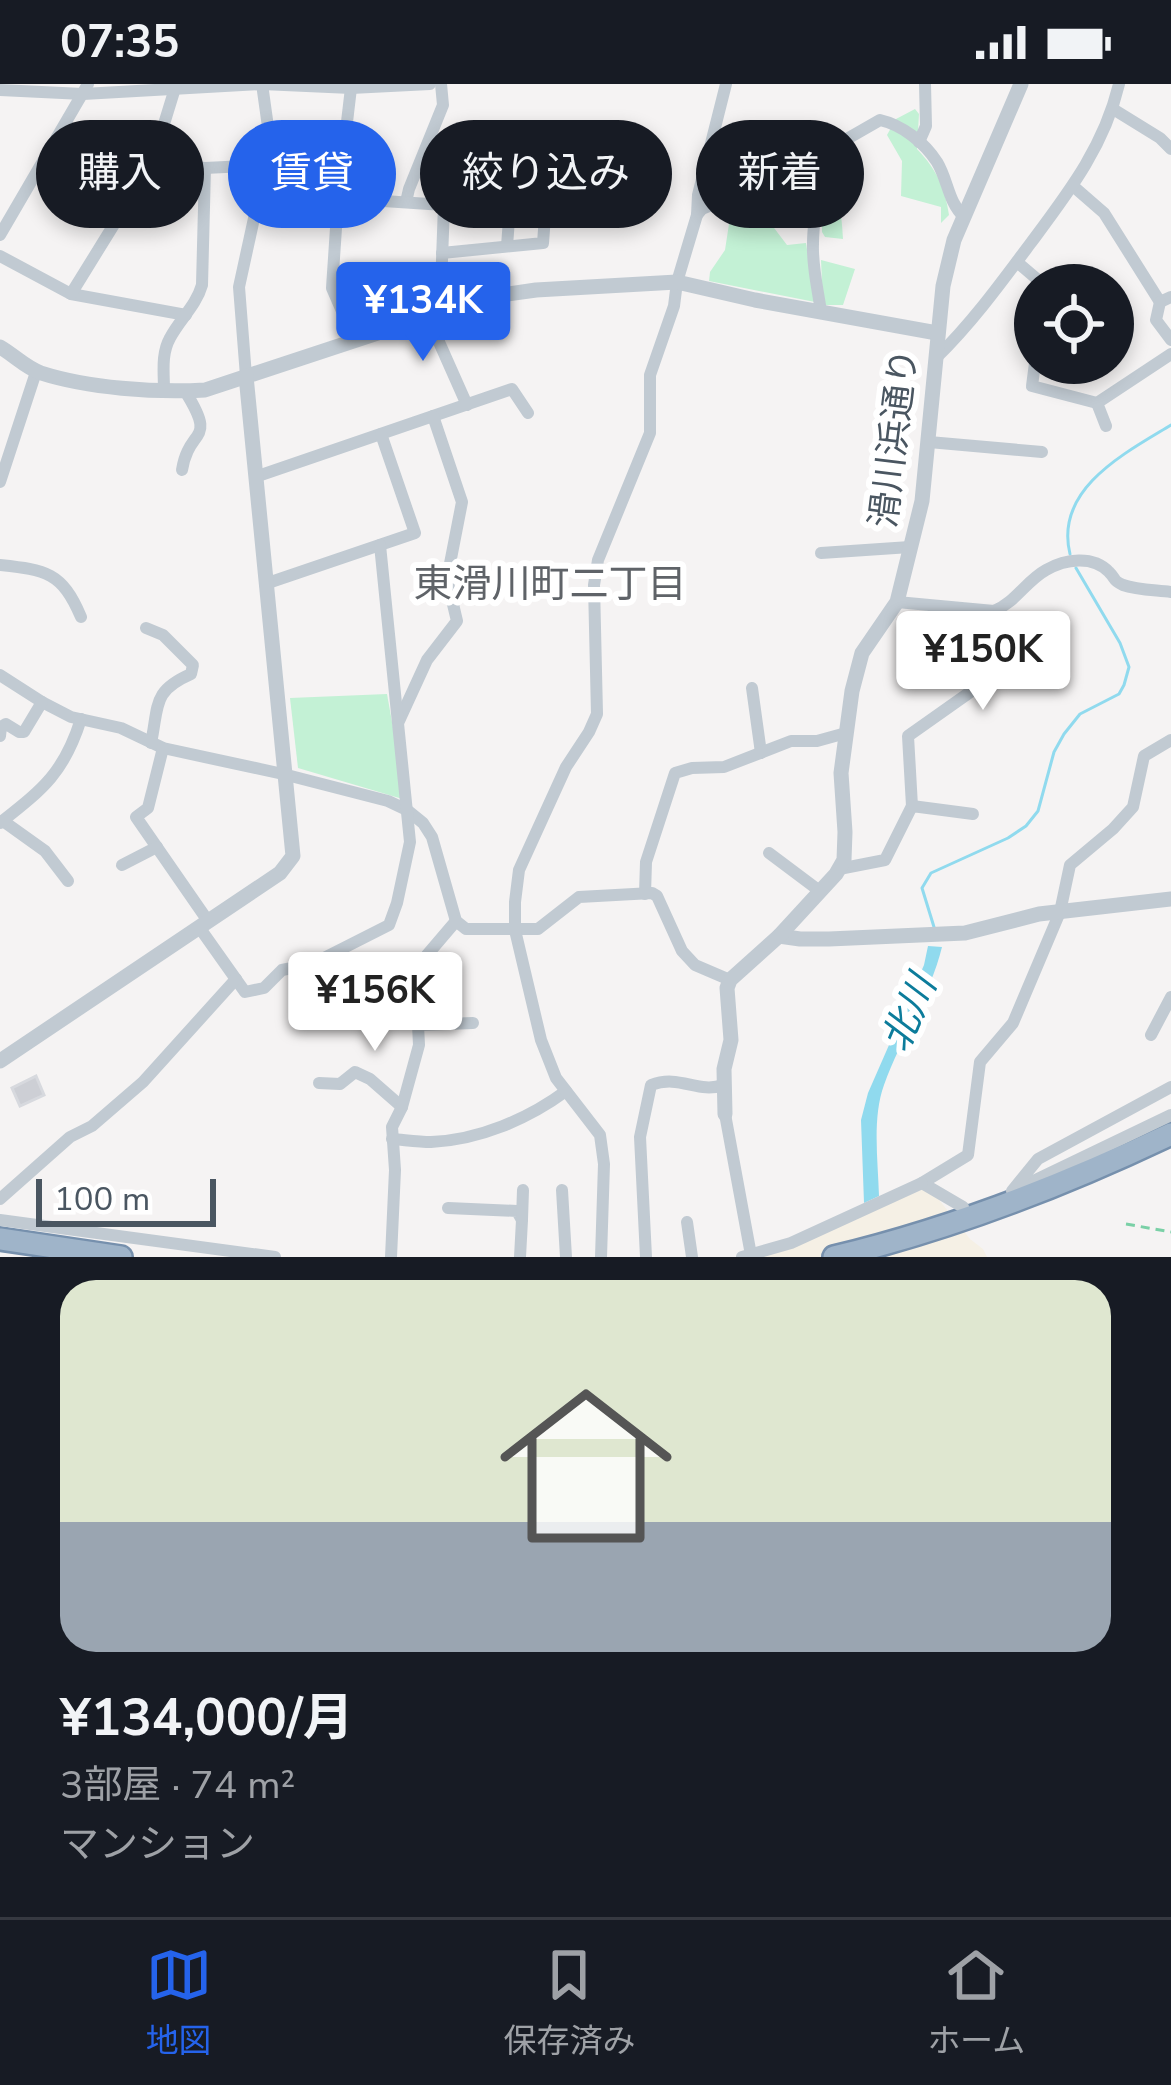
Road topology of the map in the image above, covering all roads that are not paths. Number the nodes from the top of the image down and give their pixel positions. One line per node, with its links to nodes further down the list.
1 (262, 84): 8 (street); 9 (street); 14 (street)
2 (430, 84): 9 (street)
3 (441, 84): 24 (street)
4 (725, 84): 16 (street)
5 (925, 84): 18 (street)
6 (1021, 84): 26 (street, 滑川浜通り)
7 (1119, 84): 12 (street)
8 (176, 86): 10 (street); 13 (street)
9 (351, 88): 15 (street)
10 (86, 89): 11 (street); 35 (street)
11 (4, 90)
12 (1113, 109): 19 (street); 22 (street)
13 (165, 120)
14 (267, 120)
15 (347, 120)
16 (716, 120)
17 (864, 129): 18 (street)
18 (919, 142): 26 (street)
19 (1171, 149)
20 (228, 167): 21 (street)
21 (205, 168): 46 (street)
22 (1072, 186): 39 (street); 43 (street)
23 (396, 201): 24 (street)
24 (406, 202): 25 (street)
25 (420, 203)
26 (964, 217): 47 (street, 滑川浜通り)
27 (696, 218): 41 (street)
28 (112, 228): 42 (street)
29 (251, 228): 54 (street)
30 (336, 228): 49 (street)
31 (443, 228): 37 (street)
32 (508, 228): 36 (street)
33 (544, 228): 36 (street)
34 (815, 228): 45 (street)
35 (0, 235)
36 (507, 246): 37 (street)
37 (442, 253): 44 (street)
38 (0, 256): 42 (street)
39 (1017, 262): 40 (street); 52 (street)
40 (1019, 264)
41 (677, 282): 44 (street); 45 (street); 105 (street)
42 (71, 295): 46 (street)
43 (1166, 300): 48 (street)
44 (440, 312): 49 (street); 59 (street)
45 (821, 312): 47 (street)
46 (186, 315): 56 (street)
47 (937, 333): 52 (street, 滑川浜通り)
48 (1171, 340)
49 (355, 341): 54 (street)
50 (0, 347): 53 (street)
51 (1171, 354): 58 (street)
52 (936, 358): 64 (street, 滑川浜通り)
53 (36, 372): 56 (street); 68 (street)
54 (246, 376): 57 (street); 67 (street)
55 (1032, 384): 58 (street)
56 (164, 391): 57 (street)
57 (185, 391): 66 (street)
58 (1096, 403): 62 (street)
59 (466, 405): 60 (street); 61 (street)
60 (528, 413)
61 (434, 416): 63 (street); 83 (street)
62 (1106, 426)
63 (381, 434): 67 (street); 69 (street)
64 (929, 442): 65 (street); 70 (street, 滑川浜通り)
65 (1042, 452)
66 (182, 470)
67 (255, 476): 73 (street)
68 (0, 482)
69 (380, 545): 73 (street); 83 (street)
70 (910, 547): 71 (street); 75 (street, 滑川浜通り)
71 (821, 553)
72 (0, 565): 77 (street)
73 (266, 584): 89 (street)
74 (1171, 592): 76 (street)
75 (897, 602): 76 (street); 84 (street, 滑川浜通り)
76 (999, 609): 90 (street)
77 (82, 617)
78 (146, 628): 87 (street)
79 (0, 675): 81 (street)
80 (752, 688): 88 (street)
81 (42, 702): 82 (street); 85 (street)
82 (81, 719): 87 (street); 93 (street)
83 (398, 724): 91 (street)
84 (846, 733): 88 (street); 97 (street, 滑川浜通り)
85 (0, 736)
86 (1171, 740): 102 (street)
87 (157, 746): 89 (street); 94 (street)
88 (761, 753): 100 (street)
89 (284, 774): 91 (street); 104 (street)
90 (912, 806): 92 (street); 97 (street)
91 (406, 810): 103 (street); 107 (street)
92 (973, 814)
93 (2, 822): 98 (street)
94 (157, 847): 96 (street); 104 (street)
95 (770, 853): 99 (street)
96 (122, 865)
97 (838, 869): 99 (street)
98 (68, 881)
99 (821, 892): 106 (street)
100 (645, 894): 105 (street); 108 (street)
101 (1171, 899): 102 (street)
102 (1060, 911): 106 (street); 123 (street)
103 (456, 921): 105 (street); 111 (street)
104 (203, 924): 107 (street); 113 (street)
105 (515, 931): 117 (street)
106 (779, 936): 108 (street)
107 (236, 979): 126 (street)
108 (730, 980): 115 (street)
109 (1171, 997): 112 (street)
110 (473, 1023): 111 (street)
111 (418, 1025): 118 (street)
112 (1151, 1035)
113 (0, 1061)
114 (319, 1083): 118 (street)
115 (723, 1085): 119 (street); 140 (street)
116 (1171, 1087): 120 (street)
117 (566, 1091): 122 (street); 139 (street)
118 (403, 1107): 122 (street)
119 (725, 1114): 133 (street)
120 (1171, 1115)
121 (1171, 1134): 142 (highway)
122 (392, 1139): 136 (street)
123 (922, 1183): 127 (street); 133 (street)
124 (523, 1190): 130 (street)
125 (562, 1190): 138 (street)
126 (0, 1198)
127 (963, 1207)
128 (448, 1208): 130 (street)
129 (0, 1220): 135 (street)
130 (522, 1220): 137 (street)
131 (687, 1222): 141 (street)
132 (0, 1239): 134 (highway)
133 (746, 1256)
134 (121, 1257)
135 (274, 1257)
136 (392, 1257)
137 (520, 1257)
138 (566, 1257)
139 (601, 1257)
140 (646, 1257)
141 (692, 1257)
142 (834, 1257)

